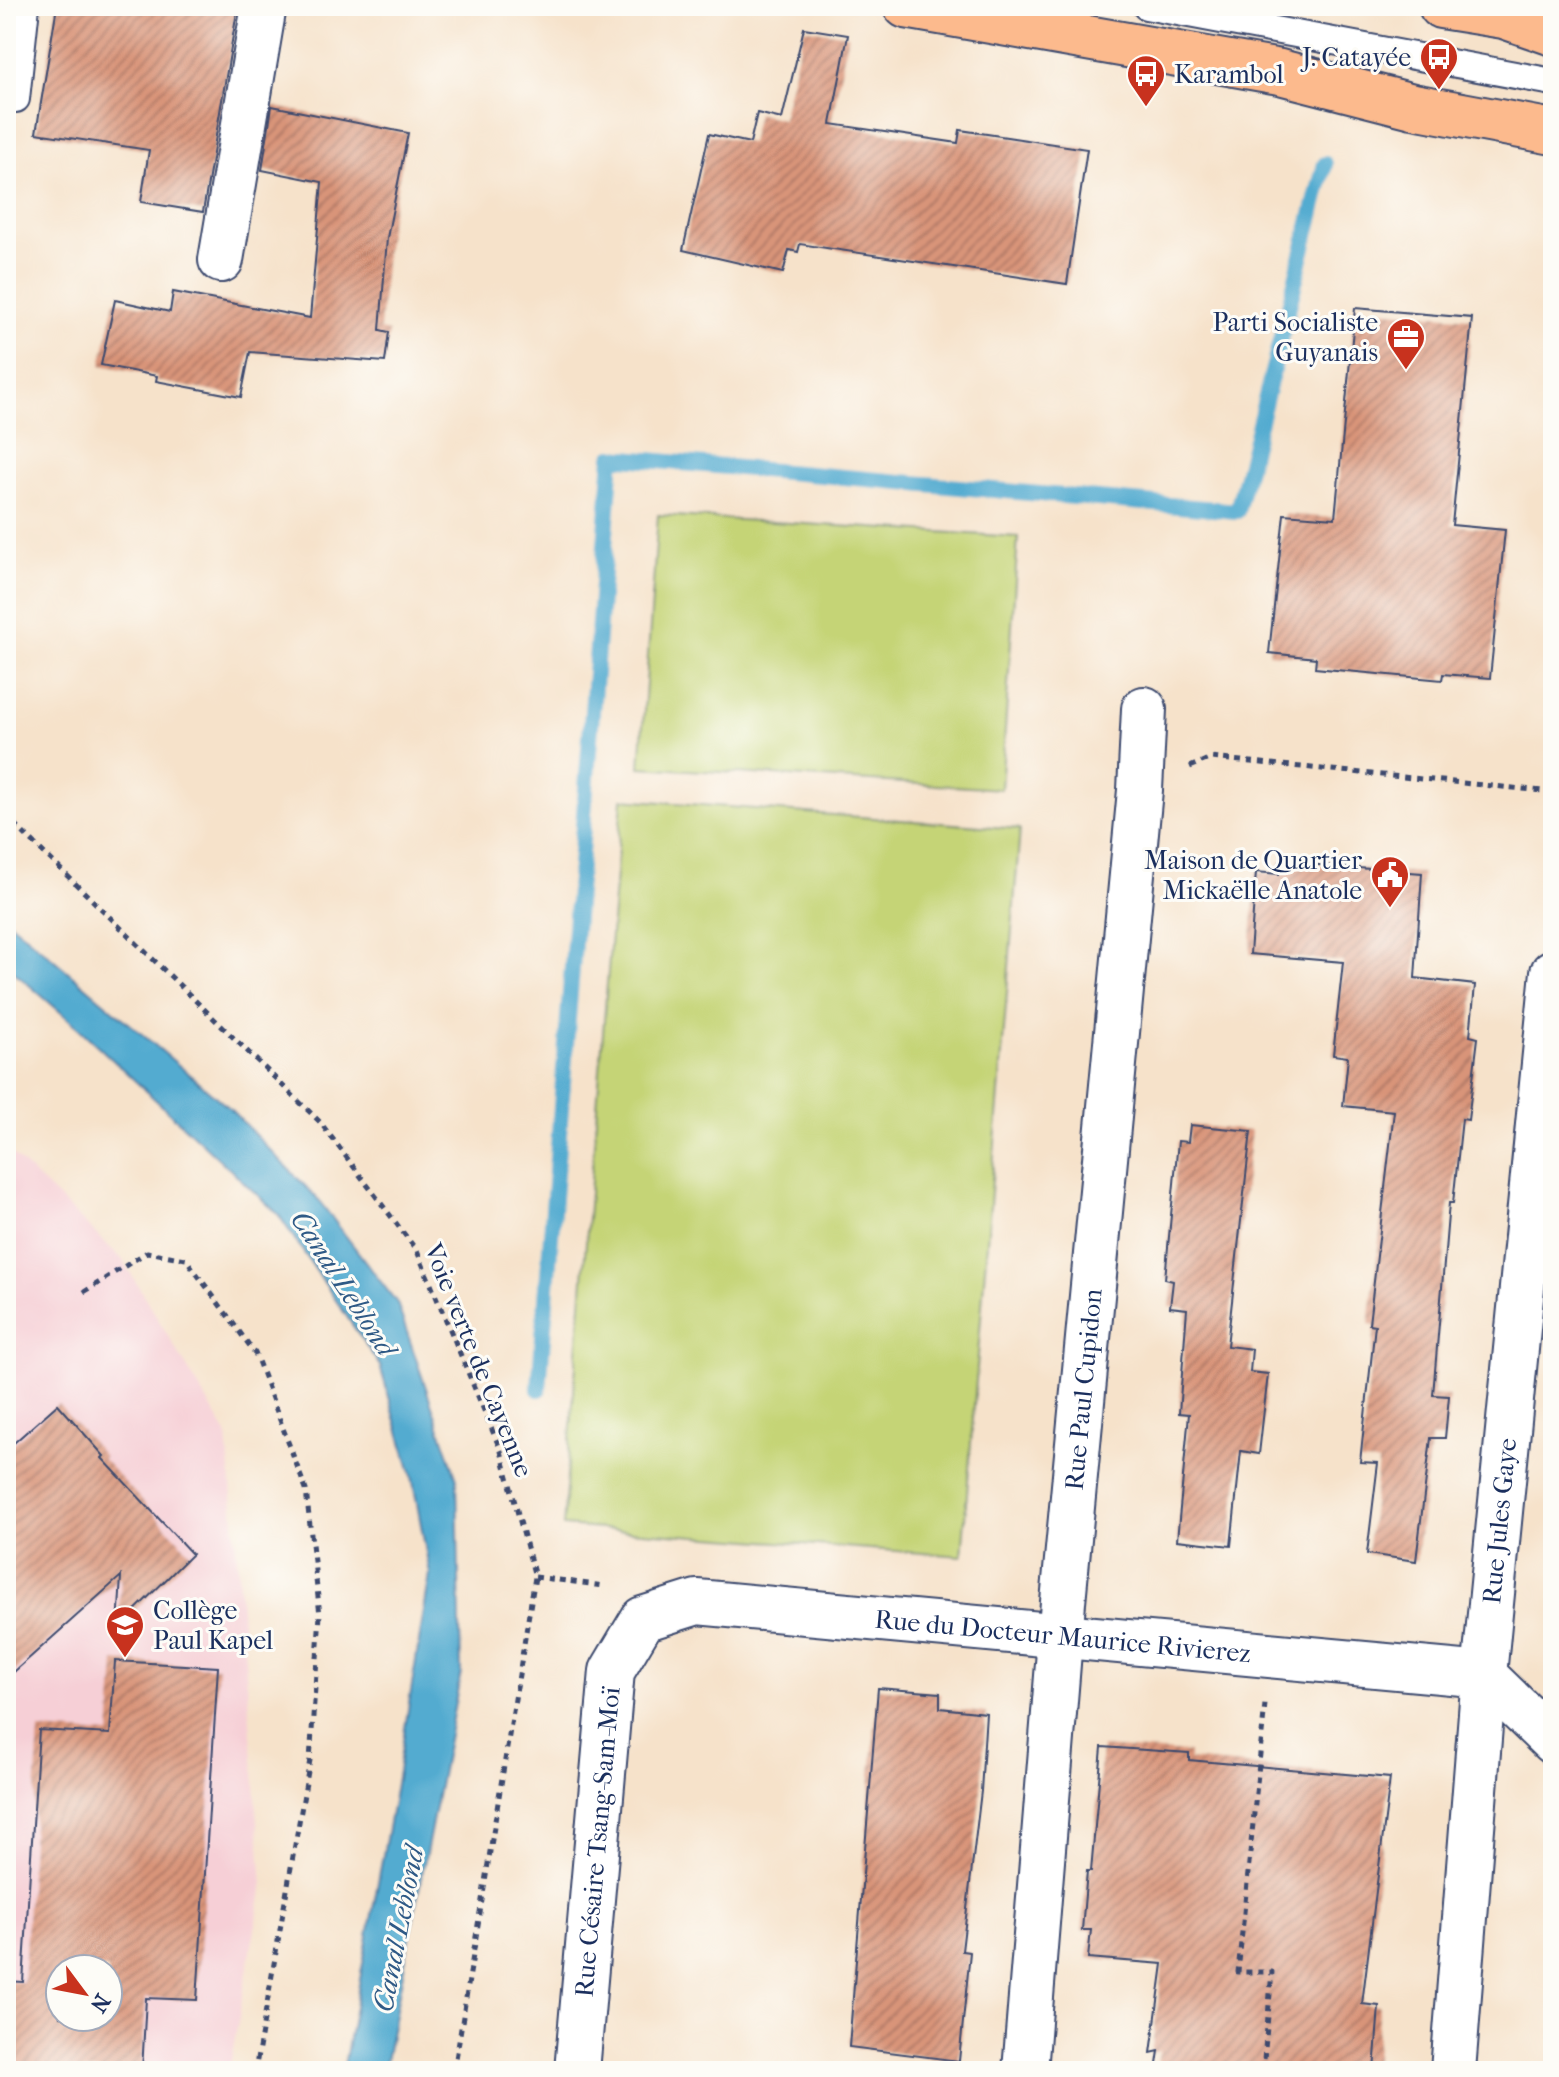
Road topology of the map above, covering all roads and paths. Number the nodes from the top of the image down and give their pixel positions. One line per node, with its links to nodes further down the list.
1 (26, 6): 8 (lane)
2 (264, 6): 10 (street)
3 (906, 6): 9 (main road)
4 (1146, 6): 7 (lane)
5 (1441, 6): 6 (main road)
6 (1553, 33)
7 (1553, 82)
8 (16, 99)
9 (1553, 132)
10 (221, 260)
11 (1144, 709): 12 (street, Rue Paul Cupidon)
12 (1140, 790): 13 (path); 19 (street, Rue Paul Cupidon)
13 (1553, 792)
14 (6, 816): 17 (path, Voie verte de Cayenne)
15 (1553, 972): 20 (street, Rue Jules Gaye)
16 (84, 1292): 23 (path)
17 (535, 1577): 18 (path); 24 (path, Voie verte de Cayenne)
18 (643, 1619): 19 (street, Rue du Docteur Maurice Rivierez); 25 (street, Rue Césaire Tsang-Sam-Moï)
19 (1062, 1637): 20 (street, Rue du Docteur Maurice Rivierez); 26 (street, Rue Paul Cupidon)
20 (1484, 1675): 22 (street); 28 (street, Rue Jules Gaye)
21 (1267, 1691): 27 (path)
22 (1553, 1742)
23 (255, 2071)
24 (454, 2071)
25 (577, 2071)
26 (1025, 2071)
27 (1263, 2071)
28 (1453, 2071)

